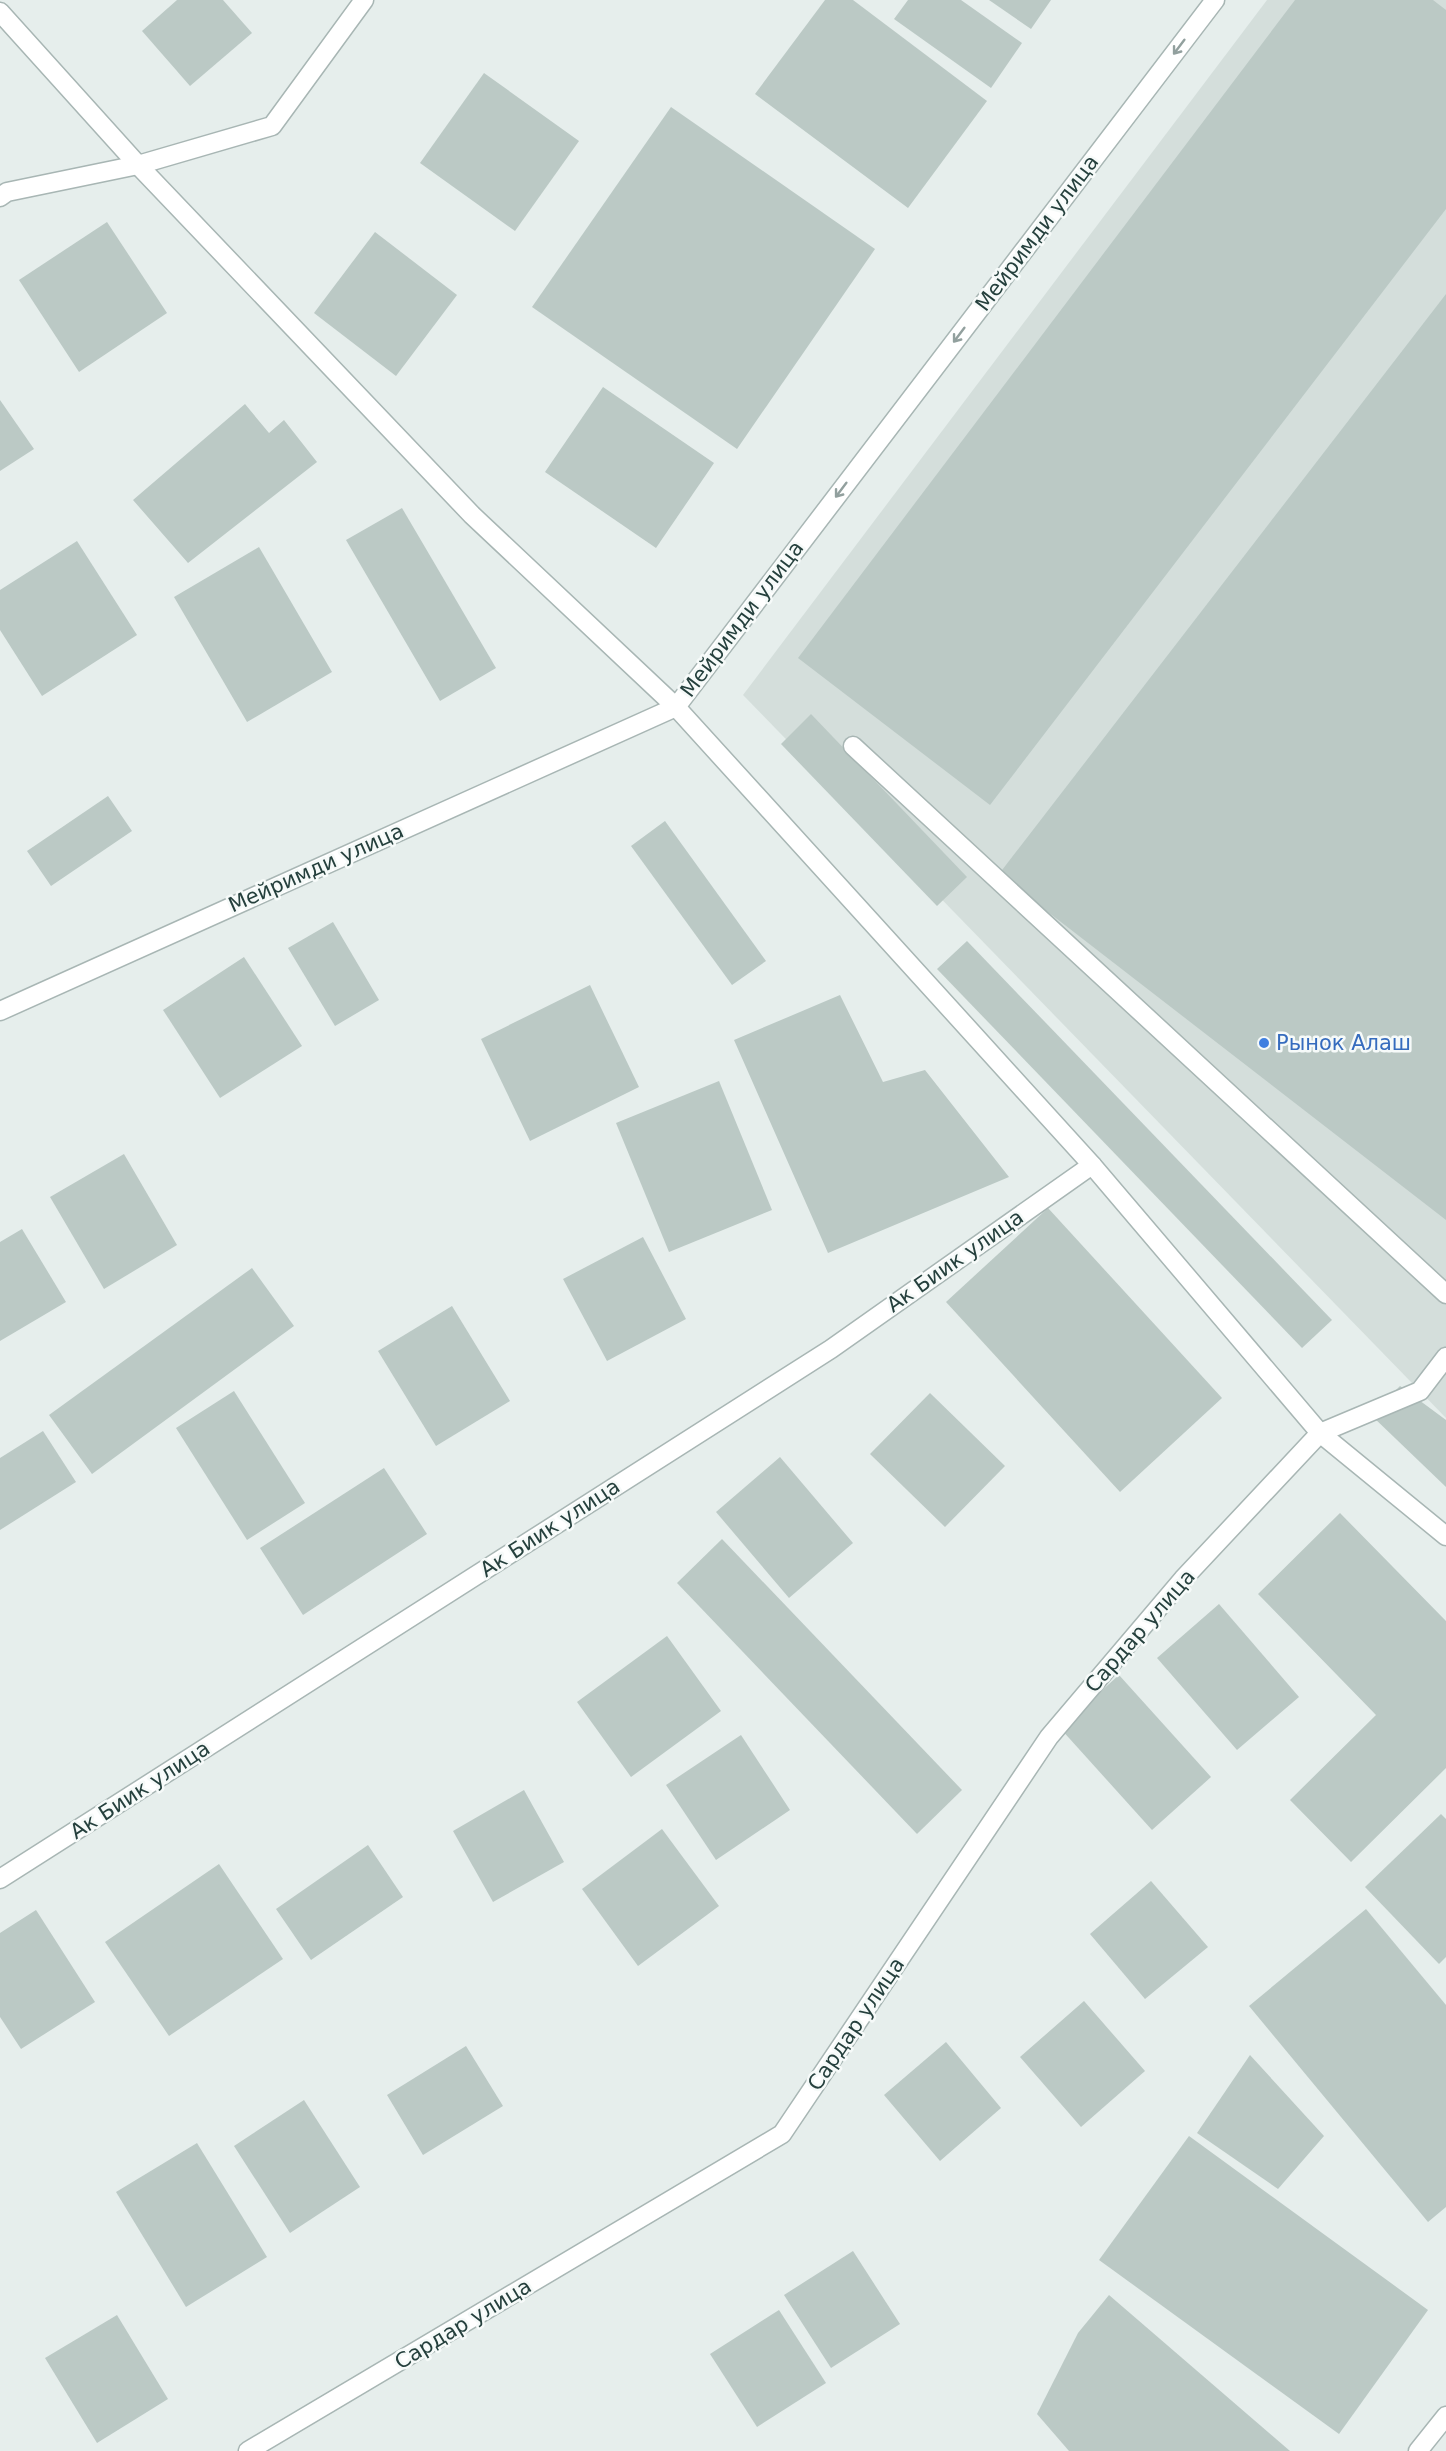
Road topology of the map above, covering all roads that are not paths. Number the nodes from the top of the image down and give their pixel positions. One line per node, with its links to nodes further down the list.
1 (364, 0): 4 (street)
2 (1215, 0): 6 (street, Мейримди улица, one-way to 6)
3 (0, 12): 4 (street)
4 (138, 165): 5 (street); 6 (street)
5 (0, 197)
6 (676, 707): 8 (street, Мейримди улица); 9 (street)
7 (853, 746): 10 (street)
8 (0, 1011)
9 (1092, 1165): 12 (street); 14 (street, Ак Биик улица)
10 (1446, 1294)
11 (1446, 1357): 12 (street)
12 (1320, 1433): 13 (street); 16 (street, Сардар улица)
13 (1446, 1536)
14 (0, 1879)
15 (1446, 2416): 17 (street)
16 (248, 2451)
17 (1418, 2451)

